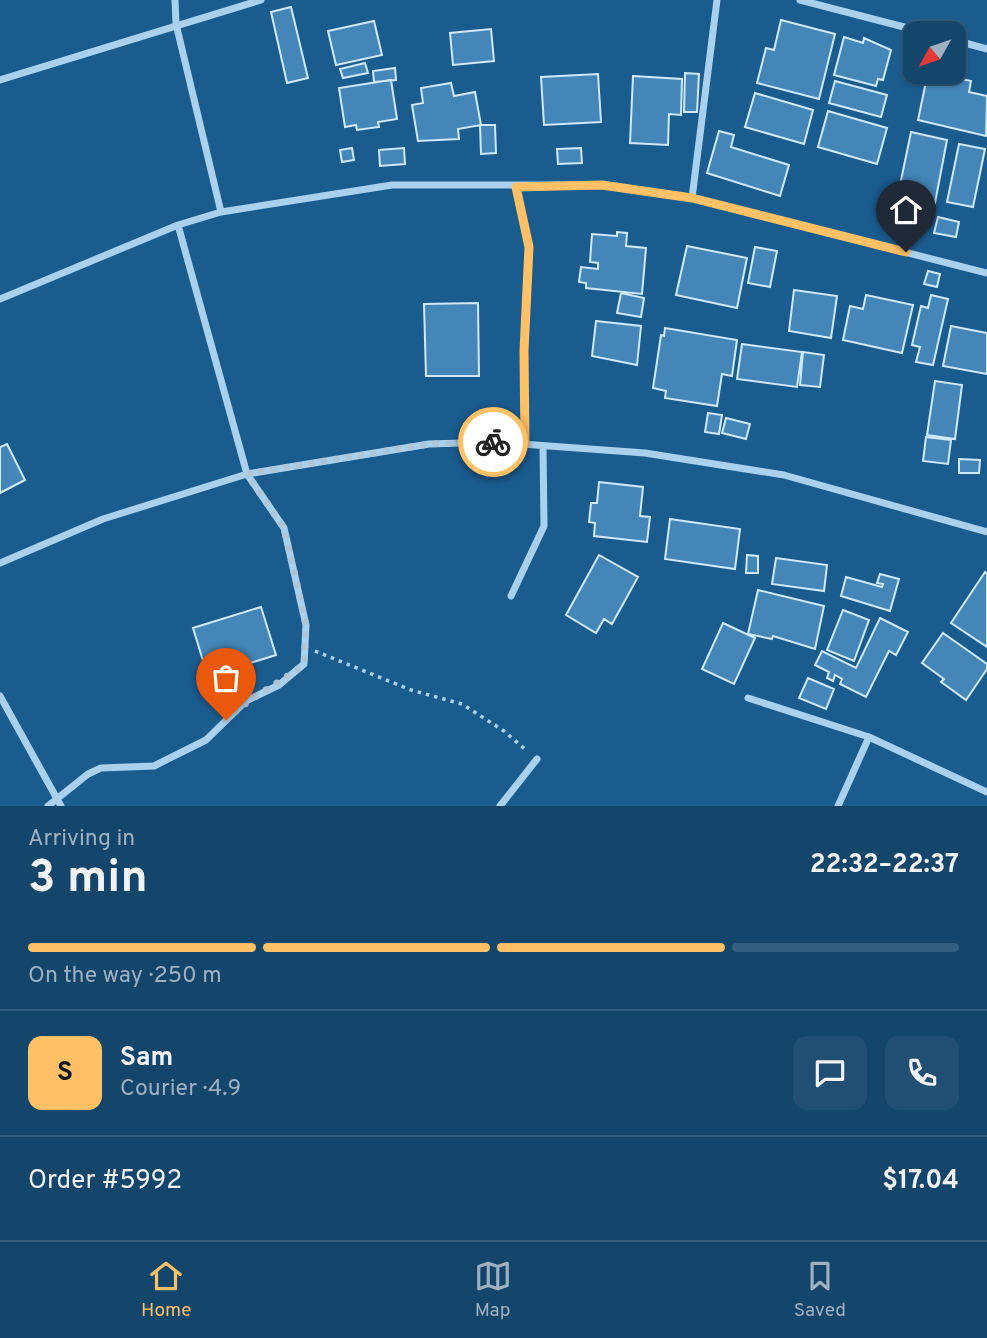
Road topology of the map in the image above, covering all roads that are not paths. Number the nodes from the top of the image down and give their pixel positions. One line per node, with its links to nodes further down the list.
1 (175, 0): 5 (street)
2 (261, 0): 5 (street)
3 (717, 0): 11 (street)
4 (800, 0): 6 (street)
5 (176, 24): 9 (street); 12 (street)
6 (903, 27)
7 (966, 43): 8 (street)
8 (987, 49)
9 (0, 80)
10 (516, 187): 11 (street); 12 (street); 16 (street)
11 (692, 198): 14 (street)
12 (221, 212): 13 (street)
13 (178, 225): 15 (street); 18 (street)
14 (987, 272)
15 (0, 299)
16 (525, 444): 17 (street); 18 (street)
17 (543, 446): 19 (street); 21 (street)
18 (247, 474): 20 (street); 27 (street)
19 (987, 532)
20 (0, 563)
21 (511, 596)
22 (0, 696): 27 (street)
23 (748, 698): 24 (street)
24 (869, 737): 26 (street); 30 (street)
25 (537, 759): 29 (street)
26 (987, 792)
27 (58, 803): 28 (street)
28 (48, 806)
29 (500, 806)
30 (838, 806)

